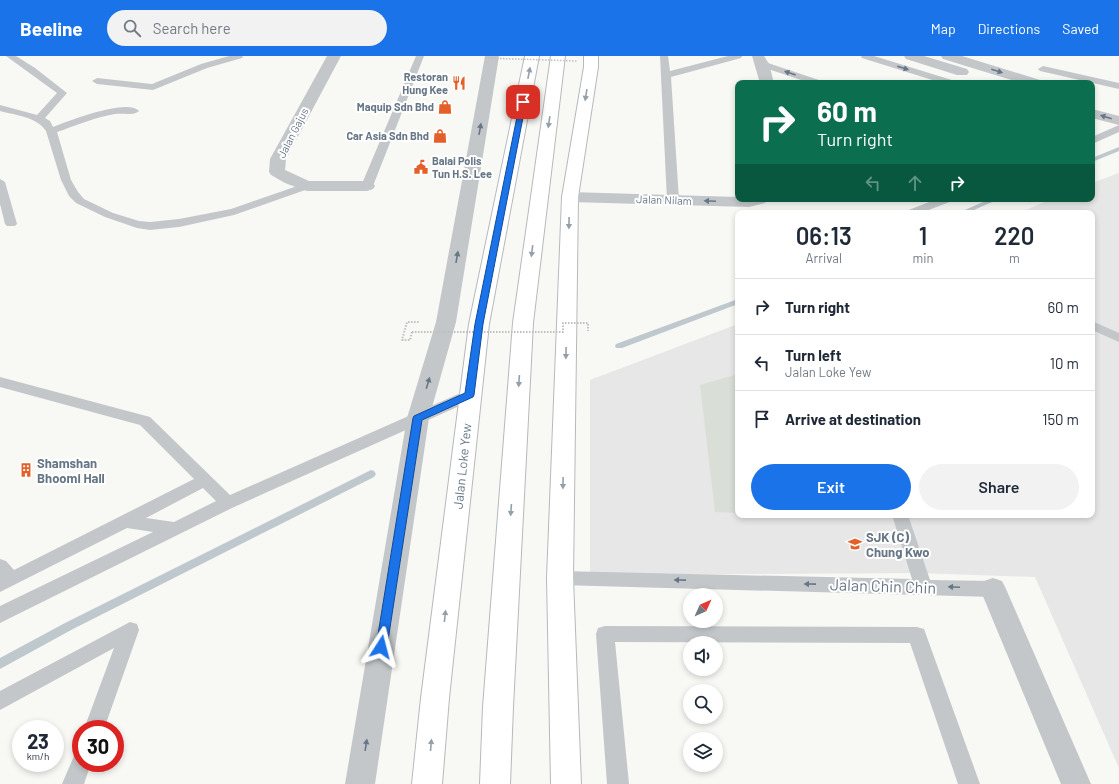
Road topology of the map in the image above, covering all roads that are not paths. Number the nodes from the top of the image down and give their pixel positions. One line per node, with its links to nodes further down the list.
1 (10, 56): 32 (lane)
2 (239, 56): 24 (lane)
3 (334, 56): 38 (street, Jalan Gajus)
4 (420, 56): 39 (lane)
5 (532, 56): 49 (highway, Jalan Loke Yew, one-way to 5)
6 (664, 56): 16 (lane)
7 (738, 56): 16 (lane)
8 (865, 56): 20 (lane, one-way to 20)
9 (912, 56): 17 (street)
10 (919, 56): 12 (street)
11 (489, 57): 50 (street, one-way to 11)
12 (957, 57): 17 (street); 22 (street, one-way to 22)
13 (575, 58): 40 (highway, one-way to 40); 67 (highway, one-way to 67)
14 (759, 58): 18 (street); 19 (lane, one-way to 14)
15 (1043, 69): 23 (lane)
16 (666, 75): 41 (lane)
17 (983, 78): 21 (street)
18 (766, 80)
19 (812, 80)
20 (942, 80)
21 (989, 80)
22 (1026, 80)
23 (1092, 80)
24 (97, 81)
25 (1095, 81): 26 (lane)
26 (1119, 86)
27 (1095, 101): 29 (street)
28 (0, 108): 32 (lane)
29 (1119, 109)
30 (134, 111): 35 (lane)
31 (1095, 114): 33 (street, one-way to 31)
32 (39, 119): 35 (lane)
33 (1119, 121)
34 (1119, 128): 36 (lane)
35 (51, 131): 38 (lane)
36 (1095, 140)
37 (0, 182): 45 (lane)
38 (307, 186): 39 (street, Jalan Gajus)
39 (367, 186)
40 (570, 197): 41 (street, Jalan Nilam); 57 (highway, one-way to 57)
41 (673, 200): 42 (street, Jalan Nilam, one-way to 41)
42 (735, 202)
43 (940, 202): 44 (lane)
44 (918, 210)
45 (11, 224)
46 (1095, 326): 47 (lane)
47 (1119, 338)
48 (0, 382): 51 (lane)
49 (470, 395): 50 (lane); 66 (highway, Jalan Loke Yew, one-way to 49)
50 (418, 418): 52 (lane); 65 (street, one-way to 50)
51 (205, 480): 52 (lane); 54 (lane)
52 (228, 503): 55 (lane)
53 (901, 518): 58 (lane)
54 (126, 521): 55 (lane); 56 (lane)
55 (175, 529): 60 (lane)
56 (4, 577)
57 (560, 578): 58 (lane, Jalan Chin Chin, one-way to 57); 68 (highway)
58 (923, 587): 59 (lane, Jalan Chin Chin, one-way to 58)
59 (993, 588): 71 (street, Jalan Chin Chin)
60 (0, 615)
61 (0, 701): 62 (lane)
62 (97, 720)
63 (78, 772): 64 (lane)
64 (73, 784)
65 (360, 784)
66 (427, 784)
67 (495, 784)
68 (566, 784)
69 (618, 784): 70 (lane)
70 (969, 784)
71 (1076, 784)

